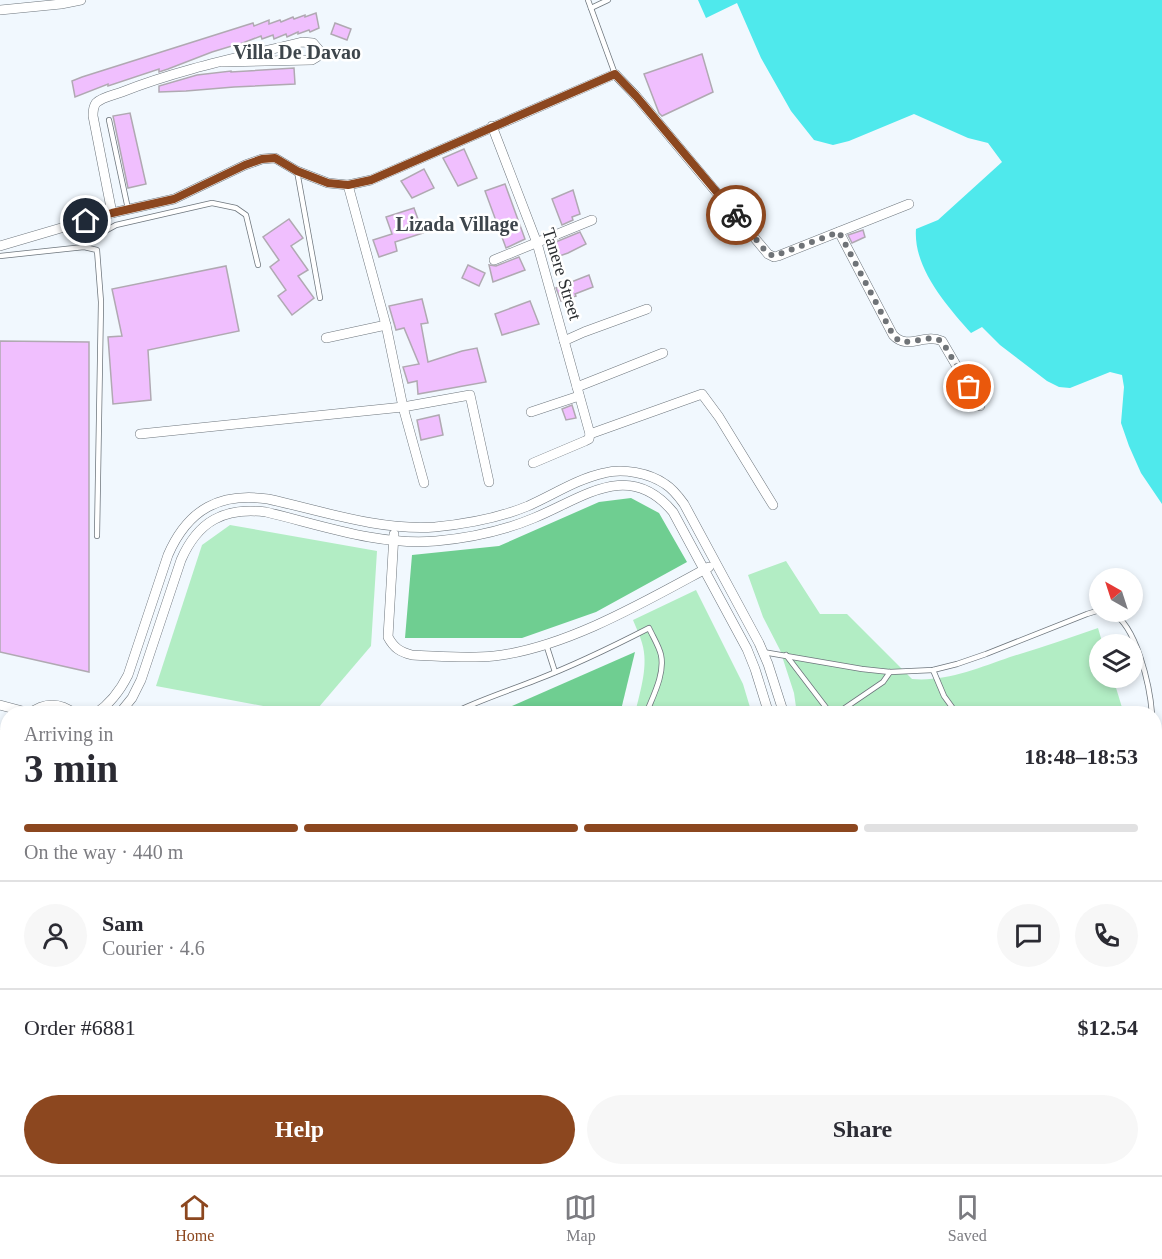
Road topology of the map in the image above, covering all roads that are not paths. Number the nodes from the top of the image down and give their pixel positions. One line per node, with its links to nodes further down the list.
1 (81, 0): 5 (street)
2 (588, 0): 4 (lane)
3 (608, 0): 4 (lane)
4 (591, 8): 7 (lane)
5 (0, 10)
6 (222, 62): 6 (street); 14 (street)
7 (615, 74): 9 (street); 17 (street)
8 (109, 120): 13 (lane)
9 (492, 126): 11 (street); 18 (street, Tanere Street)
10 (297, 171): 11 (street); 13 (street); 24 (lane)
11 (348, 185): 26 (street)
12 (909, 204): 17 (street)
13 (128, 209): 14 (street)
14 (112, 213): 16 (street)
15 (592, 220): 18 (street)
16 (86, 221): 19 (lane); 20 (street)
17 (839, 232): 31 (street)
18 (537, 243): 22 (street); 28 (street, Tanere Street)
19 (84, 245): 21 (lane); 23 (lane); 43 (lane)
20 (0, 246)
21 (0, 256)
22 (494, 260)
23 (258, 265)
24 (321, 298)
25 (647, 309): 28 (street)
26 (386, 325): 27 (street); 32 (street)
27 (326, 338)
28 (564, 341): 30 (street, Tanere Street)
29 (663, 353): 30 (street)
30 (578, 391): 33 (street); 35 (street, Tanere Street)
31 (980, 406)
32 (403, 407): 34 (street); 37 (street); 38 (street)
33 (531, 412)
34 (140, 434)
35 (590, 434): 36 (street); 39 (street)
36 (533, 462)
37 (489, 482)
38 (424, 483)
39 (773, 505)
40 (350, 518): 41 (street); 42 (street); 57 (street)
41 (395, 526): 44 (street); 45 (street)
42 (346, 531): 44 (street); 58 (street)
43 (98, 536)
44 (394, 540): 46 (street); 49 (street)
45 (717, 563): 46 (street); 50 (street)
46 (705, 569): 49 (street); 61 (street)
47 (1089, 613): 52 (lane)
48 (1123, 622): 66 (lane)
49 (546, 644): 53 (lane)
50 (763, 652): 51 (lane); 62 (street)
51 (786, 656): 54 (lane); 63 (lane)
52 (933, 670): 54 (lane); 65 (lane)
53 (555, 672): 59 (lane); 60 (lane)
54 (890, 672): 64 (lane)
55 (42, 706): 56 (street)
56 (61, 706)
57 (104, 706)
58 (126, 706)
59 (468, 706)
60 (649, 706)
61 (767, 706)
62 (782, 706)
63 (825, 706)
64 (848, 706)
65 (951, 706)
66 (1151, 706)

